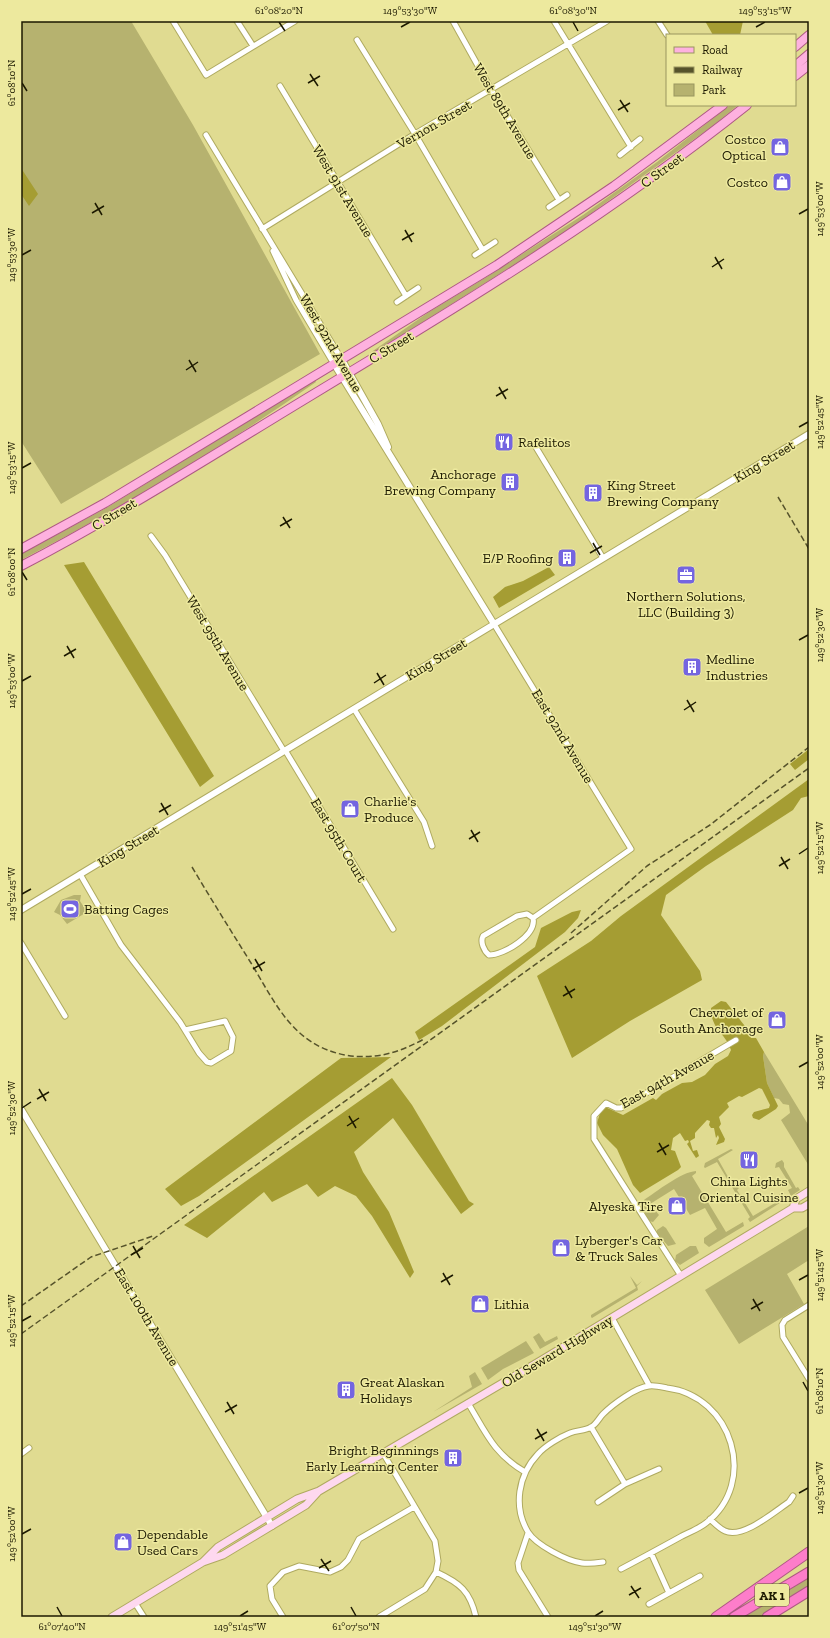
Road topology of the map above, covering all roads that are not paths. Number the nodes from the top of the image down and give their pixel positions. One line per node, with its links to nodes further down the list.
1 (173, 21): 12 (street)
2 (238, 21): 12 (street)
3 (295, 21): 12 (street)
4 (453, 21): 19 (street, West 89th Avenue)
5 (554, 21): 11 (street)
6 (607, 21): 11 (street, Vernon Street)
7 (658, 21): 8 (street)
8 (666, 34)
9 (809, 35): 13 (main road)
10 (357, 40): 24 (street)
11 (568, 44): 19 (street, Vernon Street); 27 (street)
12 (253, 46)
13 (796, 46)
14 (809, 54): 16 (main road)
15 (809, 64): 17 (main road)
16 (796, 65)
17 (796, 75)
18 (280, 86): 29 (street, West 91st Avenue)
19 (492, 91): 24 (street, Vernon Street); 31 (street, West 89th Avenue)
20 (722, 106): 40 (main road, C Street)
21 (746, 106): 23 (main road, C Street)
22 (751, 106): 23 (main road)
23 (731, 118): 42 (main road, C Street)
24 (415, 134): 29 (street, Vernon Street); 35 (street)
25 (206, 135): 33 (street, West 92nd Avenue)
26 (640, 139): 27 (street)
27 (631, 147): 28 (street)
28 (620, 155)
29 (338, 182): 33 (street, Vernon Street); 38 (street, West 91st Avenue)
30 (567, 195): 31 (street)
31 (559, 200): 32 (street)
32 (549, 207)
33 (262, 229): 40 (street, West 92nd Avenue); 41 (street, West 92nd Avenue)
34 (495, 242): 35 (street)
35 (482, 250): 36 (street)
36 (475, 255)
37 (418, 288): 38 (street)
38 (406, 296): 39 (street)
39 (397, 302)
40 (342, 360): 41 (main road, C Street); 42 (street, West 92nd Avenue)
41 (334, 364): 43 (street, West 92nd Avenue); 48 (main road, C Street)
42 (349, 373): 43 (main road, C Street); 46 (street, West 92nd Avenue)
43 (342, 377): 46 (street, West 92nd Avenue); 50 (main road, C Street)
44 (809, 434): 49 (street, King Street)
45 (534, 444): 49 (street)
46 (394, 461): 51 (street, West 92nd Avenue)
47 (151, 536): 53 (street, West 95th Avenue)
48 (21, 549)
49 (603, 558): 51 (street, King Street)
50 (21, 566)
51 (494, 624): 52 (street, King Street); 57 (street, East 92nd Avenue)
52 (354, 708): 53 (street, King Street); 54 (street)
53 (285, 751): 55 (street, King Street); 58 (street, East 95th Court)
54 (432, 846)
55 (80, 874): 56 (street, King Street); 61 (street)
56 (21, 910)
57 (533, 918): 57 (street)
58 (393, 929)
59 (21, 943): 60 (street)
60 (65, 1016)
61 (185, 1030): 61 (street)
62 (736, 1040): 67 (street, East 94th Avenue)
63 (21, 1109): 84 (street, East 100th Avenue)
64 (809, 1191): 66 (main road, Old Seward Highway)
65 (809, 1204): 66 (main road, Old Seward Highway)
66 (793, 1208): 67 (main road, Old Seward Highway)
67 (680, 1276): 69 (main road, Old Seward Highway)
68 (809, 1305): 70 (street)
69 (612, 1318): 71 (street); 72 (main road, Old Seward Highway)
70 (809, 1379)
71 (649, 1386): 73 (street); 85 (street)
72 (468, 1403): 75 (main road, Old Seward Highway); 78 (street)
73 (591, 1427): 78 (street); 79 (street)
74 (29, 1448): 76 (street)
75 (383, 1453): 80 (main road, Old Seward Highway); 83 (street)
76 (21, 1454)
77 (659, 1469): 79 (street)
78 (525, 1472): 87 (street)
79 (625, 1484): 82 (street)
80 (319, 1491): 84 (main road, Old Seward Highway); 86 (main road, Old Seward Highway)
81 (793, 1496): 85 (street)
82 (598, 1502)
83 (414, 1506): 93 (street); 102 (street)
84 (267, 1517): 86 (street, East 100th Avenue); 90 (main road, Old Seward Highway)
85 (710, 1519): 89 (street)
86 (272, 1526): 90 (main road, Old Seward Highway)
87 (528, 1533): 91 (street); 105 (street)
88 (809, 1552): 106 (highway)
89 (651, 1553): 92 (street); 97 (street)
90 (203, 1562): 98 (main road, Old Seward Highway)
91 (603, 1562)
92 (621, 1569)
93 (436, 1572): 103 (street); 104 (street)
94 (809, 1572): 107 (highway, AK 1)
95 (700, 1576): 97 (street)
96 (809, 1592): 108 (highway, AK 1)
97 (668, 1593): 99 (street)
98 (135, 1603): 100 (main road, Old Seward Highway); 101 (street)
99 (649, 1604)
100 (112, 1617)
101 (144, 1617)
102 (283, 1617)
103 (379, 1617)
104 (476, 1617)
105 (548, 1617)
106 (716, 1617)
107 (734, 1617)
108 (767, 1617)

